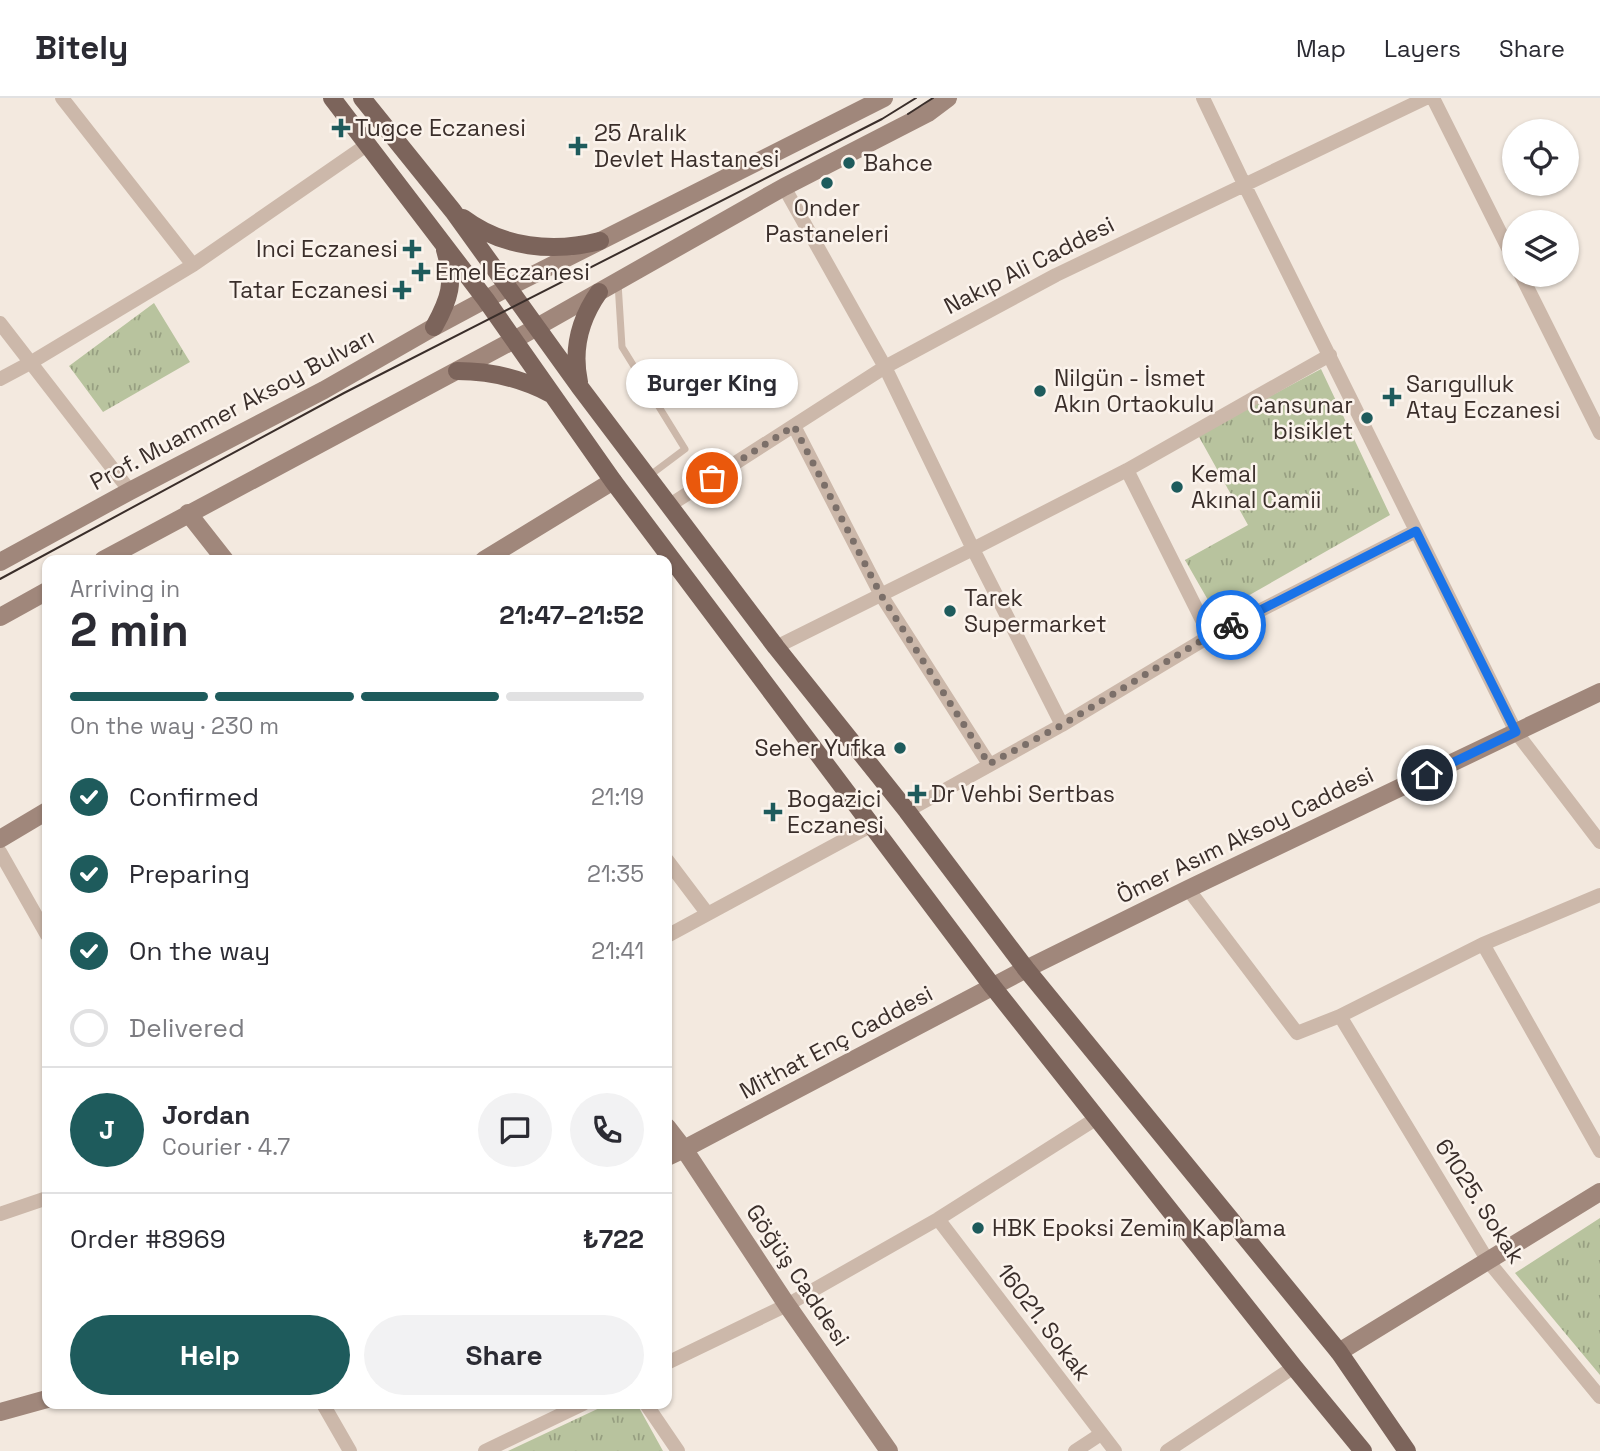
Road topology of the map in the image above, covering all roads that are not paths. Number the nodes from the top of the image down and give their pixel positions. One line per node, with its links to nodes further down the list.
1 (62, 98): 16 (street)
2 (332, 98): 9 (main road)
3 (362, 98): 12 (main road)
4 (884, 98): 14 (main road, Prof. Muammer Aksoy Bulvarı)
5 (948, 98): 11 (main road)
6 (1203, 98): 10 (street)
7 (1426, 98): 10 (street, Nakıp Ali Caddesi)
8 (1433, 98): 13 (street)
9 (368, 144): 15 (main road); 16 (street)
10 (1245, 186): 26 (street); 28 (street, Nakıp Ali Caddesi)
11 (785, 187): 17 (main road); 28 (street)
12 (453, 211): 14 (main road); 19 (main road)
13 (1502, 237)
14 (600, 240): 19 (main road, Prof. Muammer Aksoy Bulvarı)
15 (443, 243): 21 (main road); 23 (main road)
16 (193, 265): 27 (street)
17 (618, 282): 20 (main road); 36 (lane)
18 (1527, 287): 34 (street)
19 (508, 288): 21 (main road, Prof. Muammer Aksoy Bulvarı); 24 (main road)
20 (599, 292): 24 (main road); 31 (main road)
21 (486, 300): 23 (main road, Prof. Muammer Aksoy Bulvarı); 25 (main road)
22 (0, 323): 27 (street)
23 (434, 327): 38 (main road, Prof. Muammer Aksoy Bulvarı)
24 (537, 328): 25 (main road); 31 (main road)
25 (514, 340): 29 (main road); 32 (main road)
26 (1330, 355): 35 (street); 41 (street)
27 (30, 363): 30 (street); 38 (street)
28 (885, 367): 33 (street, Nakıp Ali Caddesi); 42 (street)
29 (457, 370): 32 (main road); 40 (main road)
30 (0, 379)
31 (579, 386): 36 (main road)
32 (552, 395): 37 (main road)
33 (794, 426): 39 (street, Nakıp Ali Caddesi); 50 (street)
34 (1600, 433)
35 (1127, 470): 42 (street); 52 (street)
36 (649, 477): 39 (main road)
37 (613, 481): 45 (main road); 46 (main road)
38 (130, 491): 48 (main road, Prof. Muammer Aksoy Bulvarı)
39 (670, 505): 53 (main road)
40 (188, 513): 43 (main road); 44 (main road)
41 (1416, 531): 52 (street); 56 (street)
42 (973, 549): 50 (street); 55 (street)
43 (112, 555)
44 (221, 555)
45 (492, 555)
46 (669, 555)
47 (672, 559): 60 (main road)
48 (0, 562)
49 (42, 594): 51 (main road)
50 (881, 595): 53 (street); 57 (street)
51 (0, 617)
52 (1209, 636): 55 (street)
53 (776, 647): 58 (main road)
54 (1600, 692): 56 (main road, Ömer Asım Aksoy Caddesi)
55 (1062, 725): 57 (street)
56 (1516, 732): 62 (street); 65 (main road, Ömer Asım Aksoy Caddesi)
57 (989, 764): 58 (street)
58 (907, 810): 71 (main road)
59 (42, 814): 61 (main road)
60 (872, 825): 67 (street); 72 (main road)
61 (0, 839)
62 (1600, 842)
63 (0, 852): 68 (street)
64 (672, 867): 67 (street)
65 (1188, 889): 71 (main road, Ömer Asım Aksoy Caddesi); 73 (street)
66 (1600, 895): 70 (street)
67 (707, 913): 69 (street)
68 (42, 925)
69 (672, 933)
70 (1483, 944): 73 (street); 77 (street)
71 (1026, 970): 72 (main road, Mithat Enç Caddesi); 85 (main road)
72 (993, 987): 74 (main road); 76 (main road, Mithat Enç Caddesi)
73 (1339, 1016): 83 (street, 61025. Sokak)
74 (1097, 1118): 82 (street); 87 (main road)
75 (672, 1133): 76 (main road, Göğüş Caddesi)
76 (684, 1149): 78 (main road, Mithat Enç Caddesi); 84 (main road, Göğüş Caddesi)
77 (1600, 1151)
78 (672, 1155)
79 (1600, 1192): 83 (main road)
80 (42, 1199): 81 (street)
81 (1, 1211)
82 (938, 1219): 84 (street); 94 (street, 16021. Sokak)
83 (1488, 1261): 85 (main road); 88 (street, 61025. Sokak)
84 (787, 1305): 86 (street); 98 (main road, Göğüş Caddesi)
85 (1339, 1352): 103 (main road)
86 (672, 1361)
87 (1294, 1367): 101 (street); 102 (main road)
88 (1600, 1397)
89 (42, 1400): 93 (main road)
90 (326, 1409): 95 (street)
91 (573, 1409): 96 (street)
92 (649, 1409): 97 (street)
93 (0, 1412)
94 (1101, 1434): 99 (street); 100 (street, 16021. Sokak)
95 (350, 1451)
96 (485, 1451)
97 (678, 1451)
98 (890, 1451)
99 (1075, 1451)
100 (1115, 1451)
101 (1167, 1451)
102 (1363, 1451)
103 (1407, 1451)

